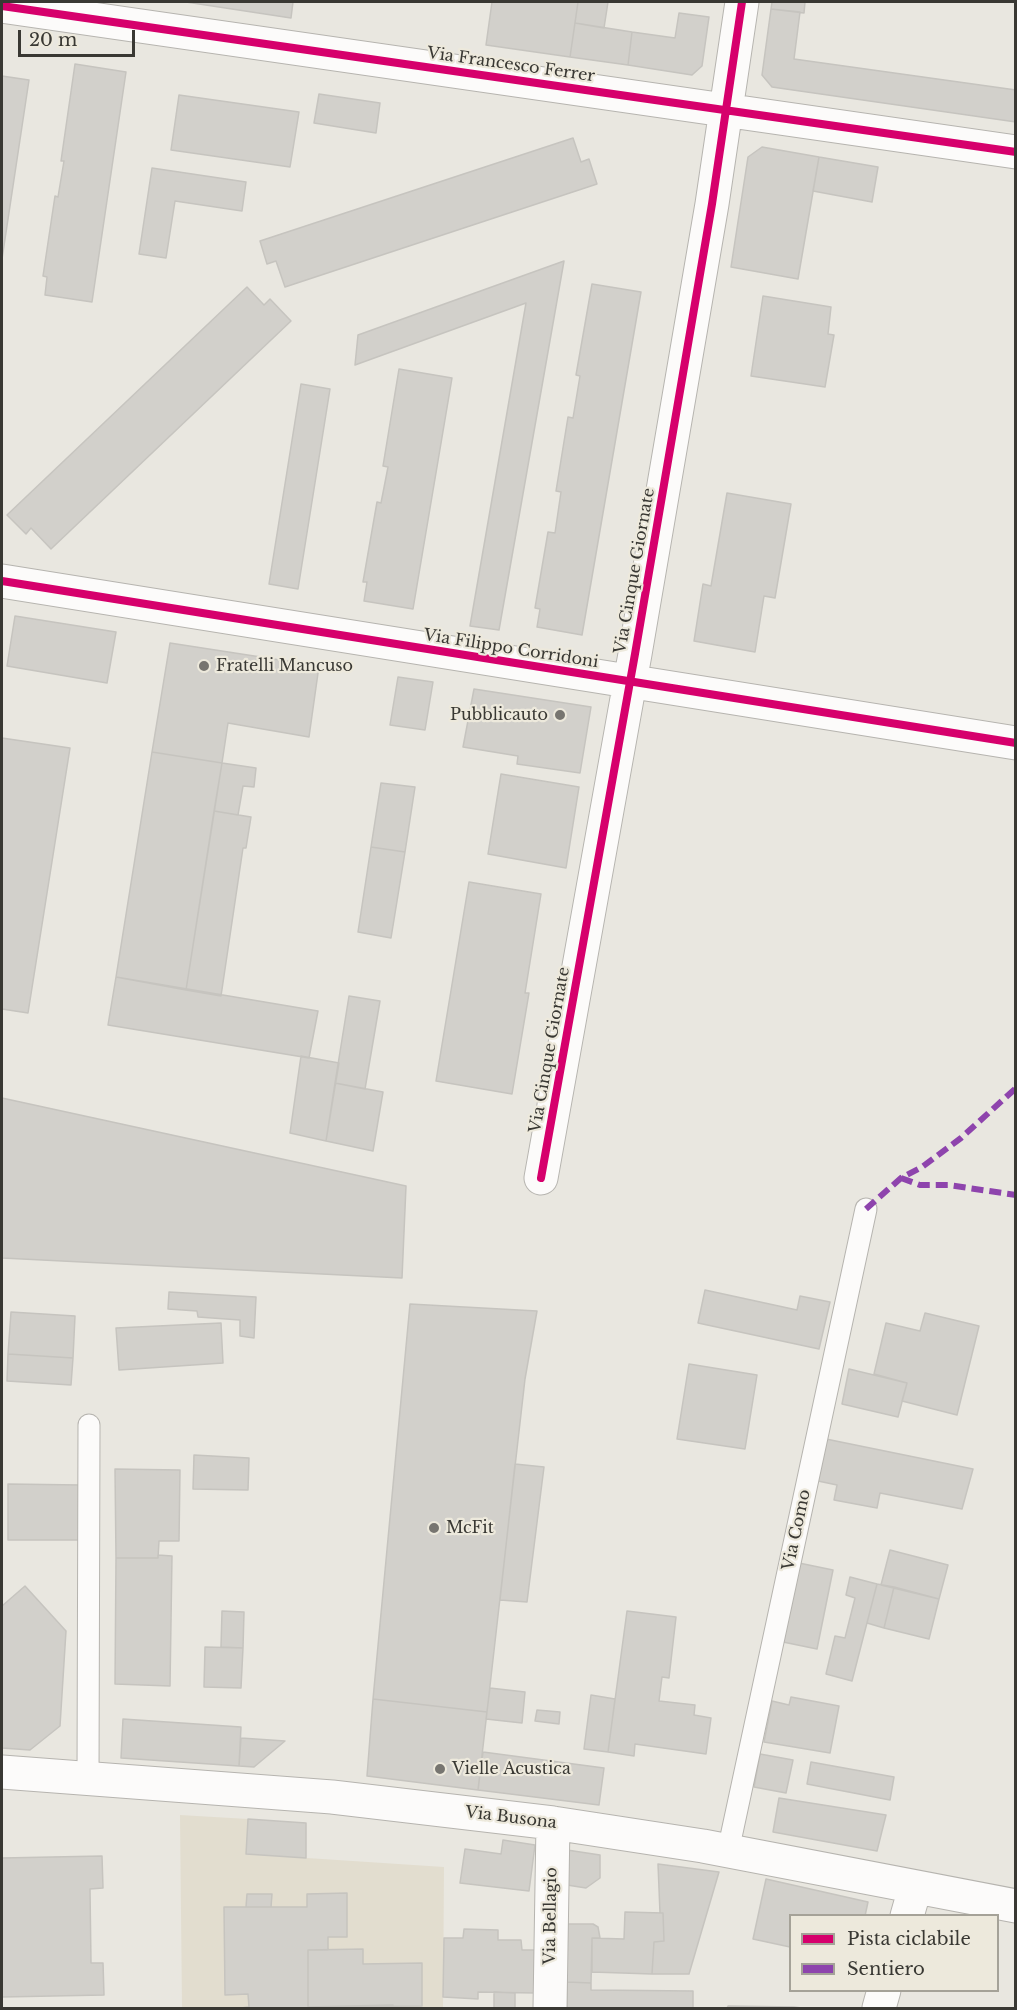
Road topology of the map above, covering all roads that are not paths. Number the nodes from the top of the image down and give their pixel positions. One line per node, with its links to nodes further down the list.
1 (742, 2): 4 (street, Via Cinque Giornate)
2 (2, 6): 3 (street, Via Francesco Ferrer)
3 (140, 13): 4 (street, Via Francesco Ferrer)
4 (726, 110): 5 (street, Via Francesco Ferrer); 7 (street, Via Cinque Giornate)
5 (1016, 152)
6 (2, 581): 7 (street, Via Filippo Corridoni)
7 (630, 682): 8 (street, Via Filippo Corridoni); 9 (street, Via Cinque Giornate)
8 (1016, 743)
9 (541, 1178)
10 (866, 1209): 15 (lane, Via Como)
11 (89, 1425): 13 (lane)
12 (2, 1772): 13 (street, Via Busona)
13 (88, 1779): 14 (street, Via Busona)
14 (553, 1823): 15 (street, Via Busona); 19 (street, Via Bellagio)
15 (728, 1851): 16 (street, Via Busona)
16 (911, 1902): 17 (street, Via Busona)
17 (1016, 1906)
18 (883, 1992): 20 (street)
19 (550, 2008)
20 (879, 2008)

